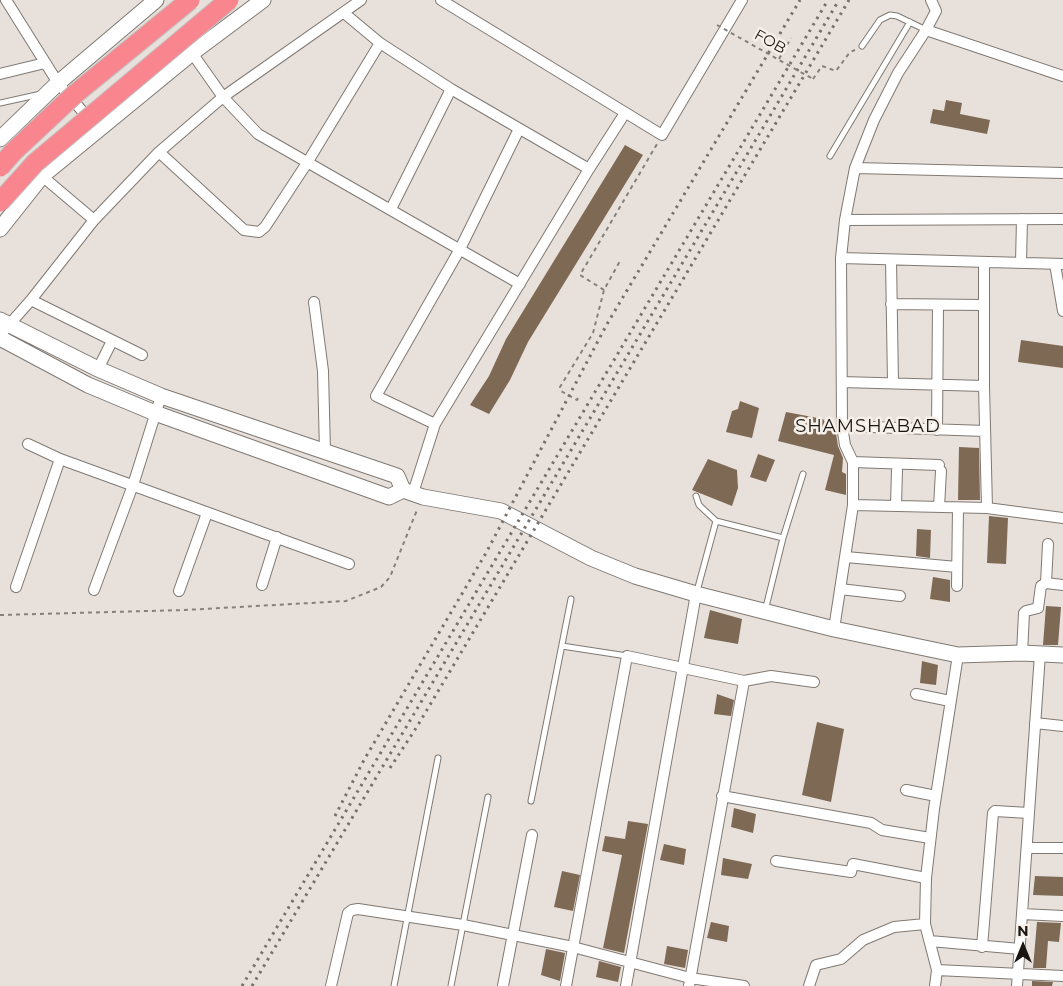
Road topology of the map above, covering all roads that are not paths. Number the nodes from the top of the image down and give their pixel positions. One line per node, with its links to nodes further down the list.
1 (156, 0): 19 (main road)
2 (190, 0): 30 (highway, bridge)
3 (229, 0): 35 (highway, bridge)
4 (263, 0): 15 (main road)
5 (361, 0): 10 (street)
6 (441, 0): 23 (street)
7 (931, 0): 12 (street)
8 (3, 1): 16 (street)
9 (736, 4): 23 (street)
10 (344, 13): 13 (street); 21 (street)
11 (910, 22): 12 (lane); 14 (lane); 28 (lane)
12 (926, 30): 18 (street); 31 (street)
13 (380, 42): 20 (street); 29 (street)
14 (862, 46)
15 (192, 53): 21 (street); 24 (main road)
16 (45, 63): 17 (street); 19 (street)
17 (0, 74)
18 (1063, 76)
19 (53, 88): 22 (lane); 24 (street); 26 (main road)
20 (452, 89): 25 (street); 36 (street)
21 (223, 98): 27 (street); 29 (street)
22 (0, 103)
23 (625, 113): 32 (street)
24 (98, 129): 34 (main road)
25 (519, 129): 32 (street); 42 (street)
26 (2, 132)
27 (159, 152): 29 (street); 39 (street)
28 (830, 156)
29 (307, 164): 36 (street)
30 (0, 167)
31 (854, 168): 33 (street); 40 (street)
32 (589, 169): 48 (street)
33 (1063, 173)
34 (42, 176): 39 (street); 41 (main road)
35 (0, 202)
36 (391, 210): 42 (street)
37 (1022, 219): 38 (street); 40 (street); 46 (street)
38 (1063, 219)
39 (94, 220): 49 (street)
40 (845, 220): 43 (street)
41 (0, 229)
42 (460, 249): 48 (street); 65 (street)
43 (841, 258): 44 (street); 59 (street)
44 (891, 260): 45 (street); 51 (street)
45 (984, 262): 46 (street); 53 (street)
46 (1021, 262): 47 (street)
47 (1059, 264): 54 (street)
48 (520, 284): 65 (street)
49 (32, 300): 55 (street); 56 (street)
50 (314, 302): 70 (street)
51 (892, 304): 52 (street); 60 (street)
52 (938, 305): 53 (street); 61 (street)
53 (983, 305): 62 (street)
54 (1063, 311)
55 (2, 330): 58 (main road); 64 (main road)
56 (112, 341): 57 (street); 58 (street)
57 (142, 355)
58 (98, 369): 63 (main road)
59 (842, 382): 60 (street); 66 (street)
60 (893, 384): 61 (street)
61 (937, 385): 62 (street); 67 (street)
62 (984, 386): 68 (street)
63 (161, 396): 64 (street); 70 (main road)
64 (155, 413): 75 (street); 76 (main road)
65 (435, 424): 76 (street)
66 (842, 426): 67 (street); 72 (street)
67 (936, 430): 68 (street)
68 (985, 432): 82 (street)
69 (28, 444): 71 (street)
70 (325, 452): 76 (main road)
71 (60, 459): 75 (street); 96 (street)
72 (853, 462): 78 (street); 80 (street)
73 (897, 470): 79 (street)
74 (803, 474): 87 (lane)
75 (133, 485): 83 (street); 98 (street)
76 (413, 493): 100 (main road)
77 (696, 496): 85 (lane)
78 (854, 505): 79 (street); 89 (street)
79 (896, 505): 80 (street)
80 (939, 507): 81 (street)
81 (958, 508): 82 (street); 91 (street)
82 (987, 508): 84 (street)
83 (208, 513): 86 (street); 99 (street)
84 (1063, 518)
85 (716, 521): 87 (lane); 100 (lane)
86 (277, 537): 90 (street); 94 (street)
87 (783, 538): 103 (lane)
88 (1048, 544): 92 (street)
89 (846, 557): 91 (street); 97 (street)
90 (349, 564)
91 (957, 567): 95 (street)
92 (1046, 583): 93 (street); 106 (street)
93 (1063, 585)
94 (262, 586)
95 (957, 586)
96 (16, 587)
97 (840, 589): 101 (street); 104 (street)
98 (94, 590)
99 (179, 591)
100 (696, 594): 103 (main road); 111 (street)
101 (900, 596)
102 (572, 599): 105 (lane)
103 (765, 612): 104 (main road)
104 (834, 629): 108 (main road)
105 (562, 646): 110 (lane); 123 (lane)
106 (1022, 653): 107 (main road); 108 (main road)
107 (1040, 654): 109 (main road); 116 (street)
108 (958, 655): 115 (street)
109 (1063, 655)
110 (627, 656): 111 (street); 138 (street)
111 (684, 668): 112 (street); 141 (street)
112 (744, 681): 113 (street); 120 (street)
113 (814, 682)
114 (916, 694): 115 (street)
115 (950, 701): 121 (street)
116 (1035, 724): 117 (street); 124 (street)
117 (1063, 726)
118 (438, 758): 132 (lane)
119 (906, 790): 121 (street)
120 (722, 796): 126 (street); 145 (street)
121 (936, 796): 126 (street)
122 (488, 797): 134 (lane)
123 (531, 801)
124 (1029, 813): 127 (street); 139 (street)
125 (532, 835): 136 (street)
126 (930, 838): 130 (street)
127 (1027, 848): 128 (street); 131 (street)
128 (1063, 848)
129 (776, 861): 130 (street)
130 (926, 878): 135 (street)
131 (1022, 914): 133 (street); 140 (street)
132 (407, 916): 134 (street); 146 (street); 147 (lane)
133 (1063, 916)
134 (463, 924): 136 (street); 148 (lane)
135 (925, 924): 137 (street); 153 (street)
136 (513, 936): 138 (street); 149 (street)
137 (930, 941): 139 (street); 142 (street)
138 (573, 947): 141 (street); 150 (street)
139 (982, 947): 140 (street)
140 (1020, 949): 143 (street)
141 (631, 962): 145 (street); 151 (street)
142 (937, 970): 143 (street); 154 (street)
143 (1018, 974): 144 (street); 155 (street)
144 (1063, 976)
145 (690, 982): 152 (street)
146 (331, 986)
147 (394, 986)
148 (451, 986)
149 (503, 986)
150 (566, 986)
151 (626, 986)
152 (744, 986)
153 (809, 986)
154 (935, 986)
155 (1017, 986)

